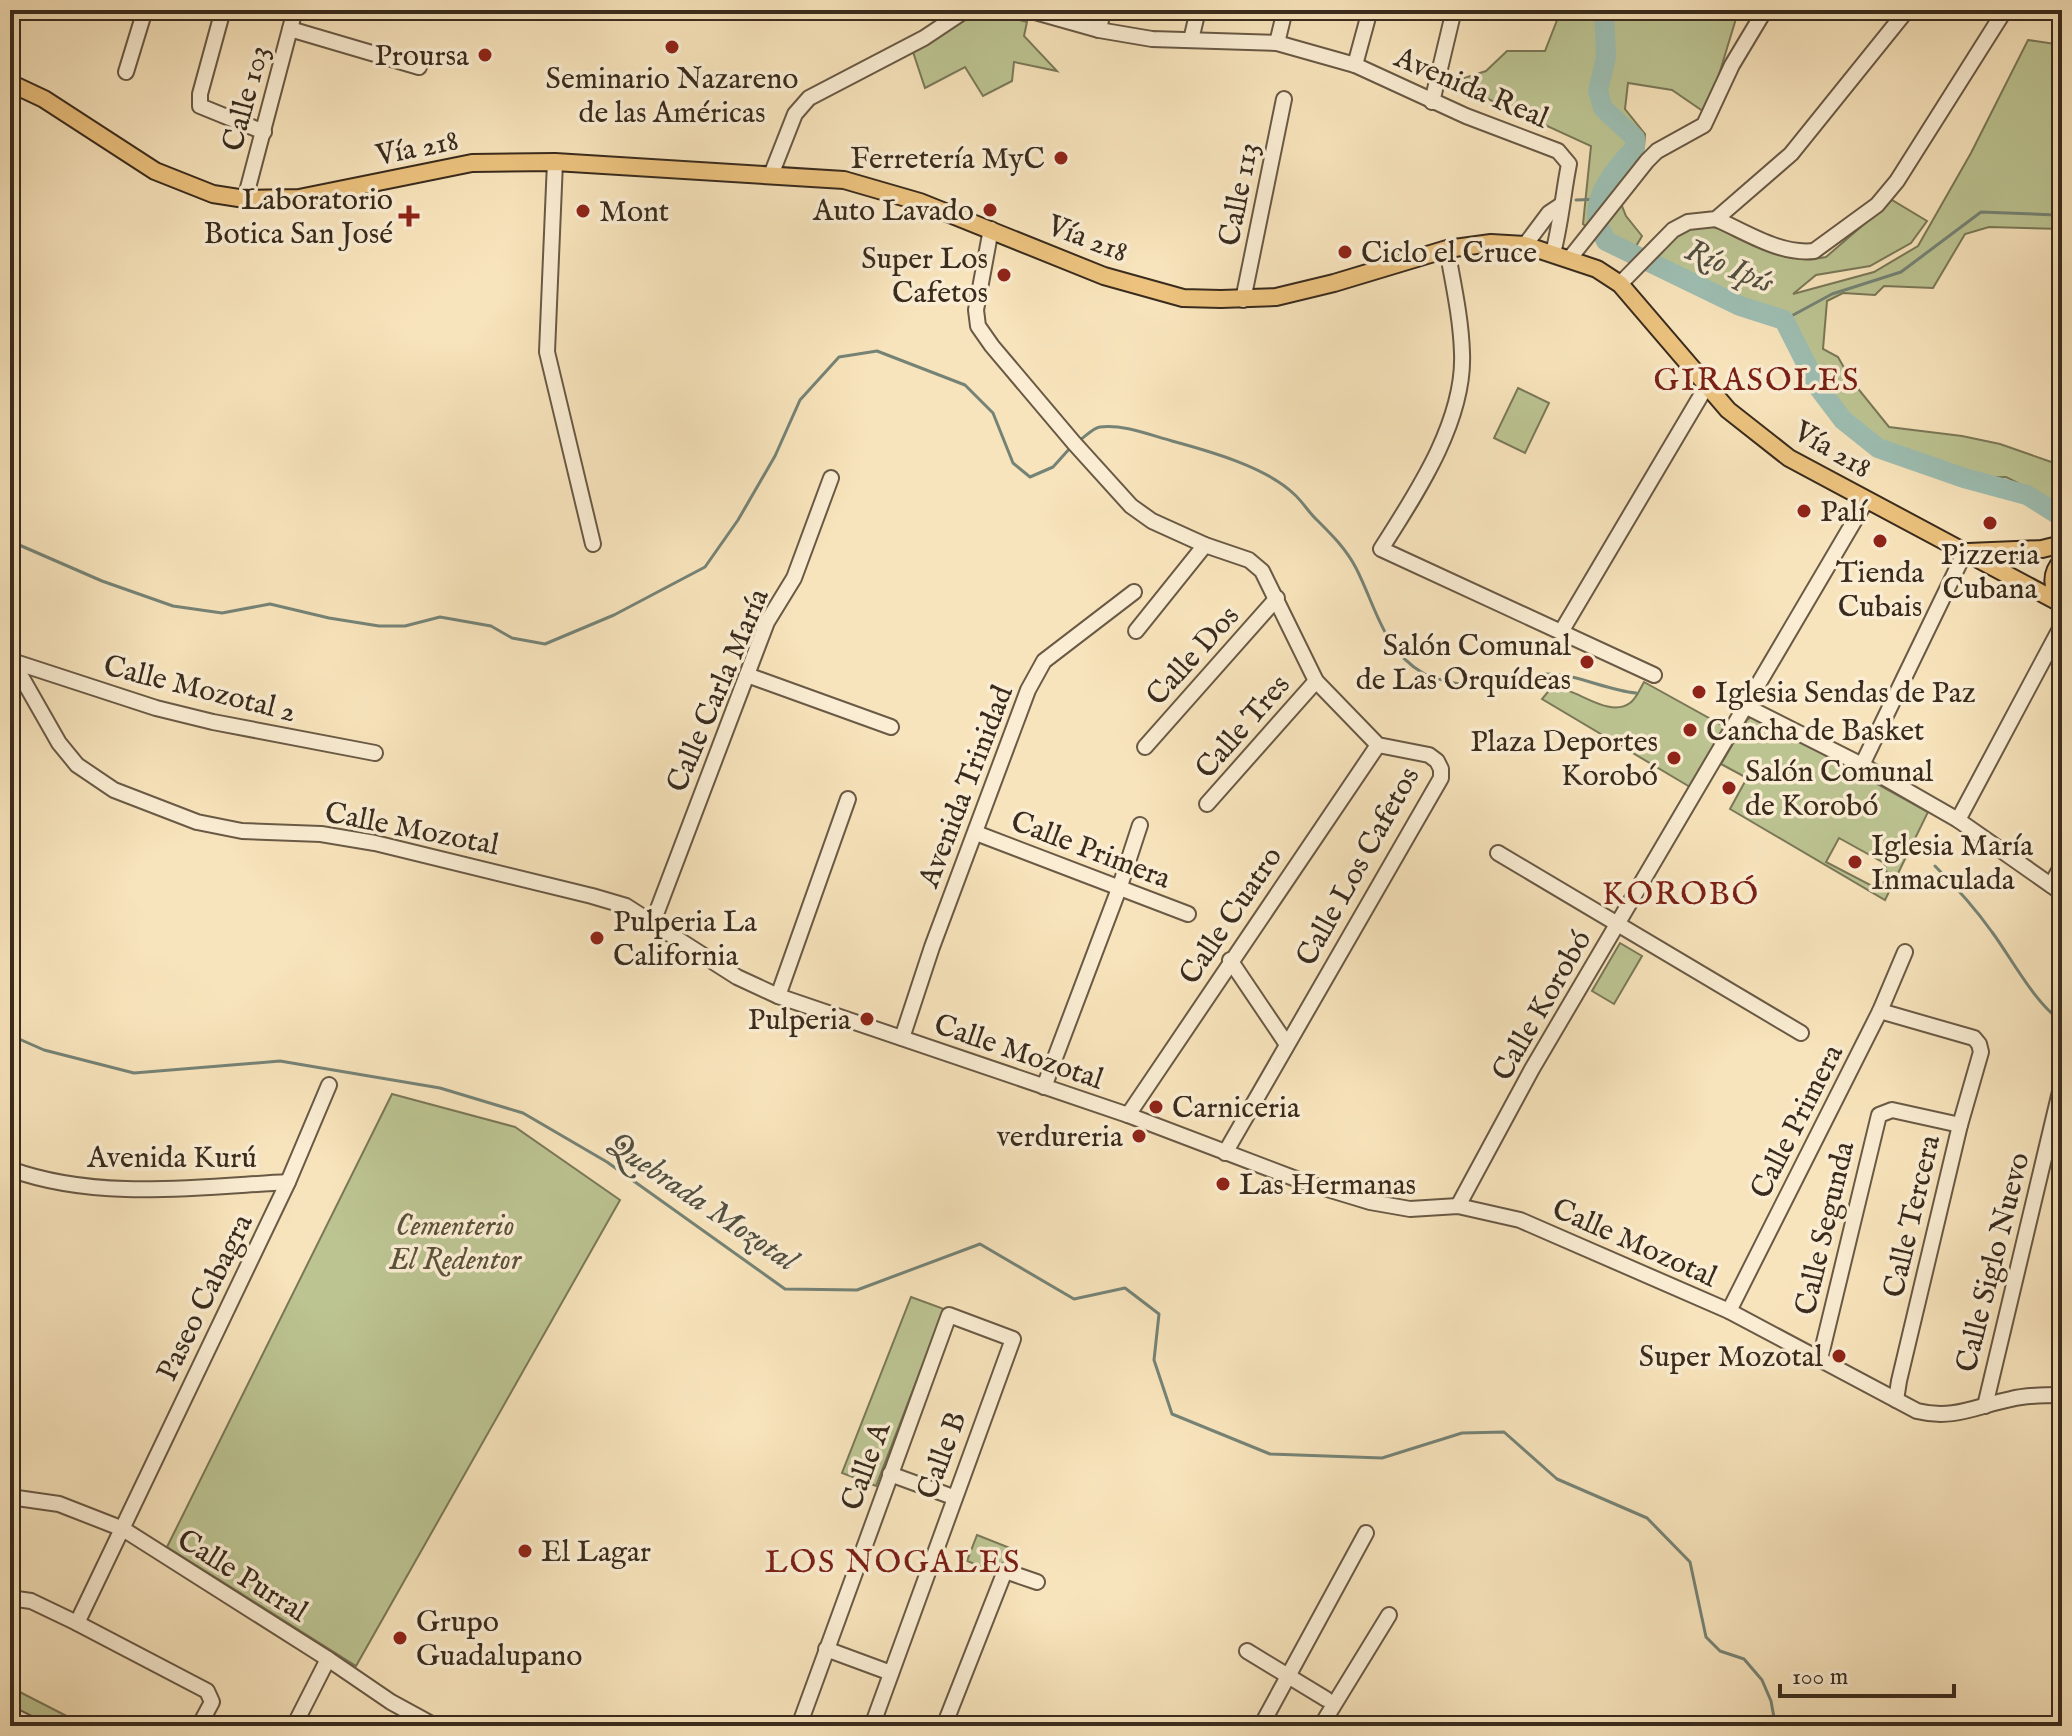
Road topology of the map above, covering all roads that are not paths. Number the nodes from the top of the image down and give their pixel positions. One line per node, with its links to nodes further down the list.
1 (145, 10): 20 (street)
2 (223, 10): 24 (street)
3 (295, 10): 14 (street, Calle 103)
4 (966, 10): 26 (street)
5 (1028, 10): 15 (street, Avenida Real)
6 (1103, 10): 15 (street)
7 (1198, 10): 16 (street)
8 (1285, 10): 17 (street)
9 (1370, 10): 18 (street)
10 (1454, 10): 23 (street)
11 (1765, 10): 33 (street)
12 (1907, 10): 29 (street)
13 (2005, 10): 29 (street)
14 (290, 29): 19 (street); 24 (street, Calle 103)
15 (1099, 30): 16 (street, Avenida Real)
16 (1191, 40): 17 (street, Avenida Real)
17 (1277, 43): 18 (street, Avenida Real)
18 (1355, 65): 23 (street, Avenida Real)
19 (419, 67)
20 (126, 72)
21 (10, 83): 27 (main road, Vía 218)
22 (1284, 99): 35 (street, Calle 113)
23 (1432, 102): 28 (street, Avenida Real)
24 (264, 132): 27 (street, Calle 103)
25 (555, 162): 26 (main road, Vía 218); 27 (main road, Vía 218); 39 (street)
26 (771, 175): 30 (main road, Vía 218)
27 (245, 199)
28 (1561, 205): 31 (street); 33 (street, Avenida Real)
29 (1716, 219): 34 (street)
30 (991, 229): 35 (main road, Vía 218); 41 (street, Calle Los Cafetos)
31 (1525, 245): 32 (main road, Vía 218); 33 (main road, Vía 218)
32 (1447, 249): 35 (main road, Vía 218); 49 (street)
33 (1562, 256): 34 (main road, Vía 218)
34 (1620, 284): 36 (main road, Vía 218)
35 (1243, 300)
36 (1706, 387): 38 (main road, Vía 218); 49 (street)
37 (831, 478): 51 (street, Calle Carla María)
38 (1866, 501): 42 (main road, Vía 218); 54 (street, Calle Korobó)
39 (593, 544)
40 (2062, 544): 42 (main road)
41 (1205, 545): 45 (street, Calle Los Cafetos); 48 (street)
42 (1965, 552): 46 (main road, Vía 218); 59 (street)
43 (2062, 561): 46 (main road)
44 (1134, 592): 64 (street, Avenida Trinidad)
45 (1277, 598): 53 (street, Calle Los Cafetos); 57 (street, Calle Dos)
46 (2062, 603)
47 (2062, 625): 62 (street)
48 (1136, 631)
49 (1561, 632): 52 (street)
50 (12, 660): 58 (street, Calle Mozotal 2); 70 (street, Calle Mozotal)
51 (747, 675): 55 (street); 70 (street, Calle Carla María)
52 (1654, 675)
53 (1316, 681): 56 (street, Calle Los Cafetos); 61 (street, Calle Tres)
54 (1747, 707): 59 (street); 71 (street, Calle Korobó)
55 (891, 727)
56 (1378, 745): 73 (street, Calle Cuatro); 78 (street, Calle Los Cafetos)
57 (1145, 747)
58 (375, 753)
59 (1862, 765): 62 (street)
60 (848, 799): 74 (street)
61 (1207, 804)
62 (1958, 820): 68 (street)
63 (1140, 825): 67 (street)
64 (976, 833): 67 (street, Calle Primera); 77 (street, Avenida Trinidad)
65 (1498, 853): 71 (street)
66 (2062, 865): 68 (street)
67 (1120, 886): 69 (street, Calle Primera); 81 (street)
68 (2057, 889)
69 (1188, 914)
70 (653, 922): 74 (street, Calle Mozotal)
71 (1618, 924): 76 (street); 88 (street, Calle Korobó)
72 (1905, 952): 75 (street, Calle Primera)
73 (1230, 960): 78 (street); 82 (street, Calle Cuatro)
74 (778, 996): 77 (street, Calle Mozotal)
75 (1880, 1011): 83 (street, Calle Tercera); 89 (street, Calle Primera)
76 (1801, 1033)
77 (902, 1038): 81 (street, Calle Mozotal)
78 (1286, 1043): 85 (street, Calle Los Cafetos)
79 (2062, 1083): 84 (street, Calle Siglo Nuevo)
80 (329, 1085): 87 (street, Paseo Cabagra)
81 (1044, 1087): 82 (street, Calle Mozotal)
82 (1128, 1115): 85 (street, Calle Mozotal)
83 (1960, 1125): 91 (street, Calle Segunda); 93 (street, Calle Tercera)
84 (2056, 1137): 94 (street, Calle Siglo Nuevo)
85 (1225, 1153): 88 (street, Calle Mozotal)
86 (10, 1169): 87 (street, Avenida Kurú)
87 (288, 1182): 98 (street, Paseo Cabagra)
88 (1458, 1206): 89 (street, Calle Mozotal)
89 (1729, 1311): 91 (street, Calle Mozotal)
90 (949, 1315): 95 (street, Calle A); 97 (street, Calle B)
91 (1820, 1359): 93 (street, Calle Mozotal)
92 (2062, 1395): 94 (street, Calle Mozotal)
93 (1896, 1400): 94 (street, Calle Mozotal)
94 (1985, 1406)
95 (890, 1474): 97 (street); 104 (street, Calle A)
96 (10, 1497): 98 (street, Calle Purral)
97 (953, 1497): 107 (street, Calle B)
98 (123, 1529): 103 (street); 106 (street, Calle Purral)
99 (1366, 1533): 108 (street)
100 (1037, 1582): 117 (street)
101 (10, 1598): 103 (street)
102 (1389, 1615): 119 (street)
103 (77, 1623): 112 (street)
104 (826, 1649): 107 (street); 115 (street, Calle A)
105 (1247, 1651): 108 (street)
106 (328, 1659): 113 (street); 114 (street, Calle Purral)
107 (891, 1673): 116 (street, Calle B)
108 (1288, 1676): 109 (street); 118 (street)
109 (1326, 1699)
110 (10, 1714): 111 (street)
111 (34, 1726)
112 (199, 1726)
113 (294, 1726)
114 (435, 1726)
115 (799, 1726)
116 (872, 1726)
117 (944, 1726)
118 (1261, 1726)
119 (1321, 1726)

